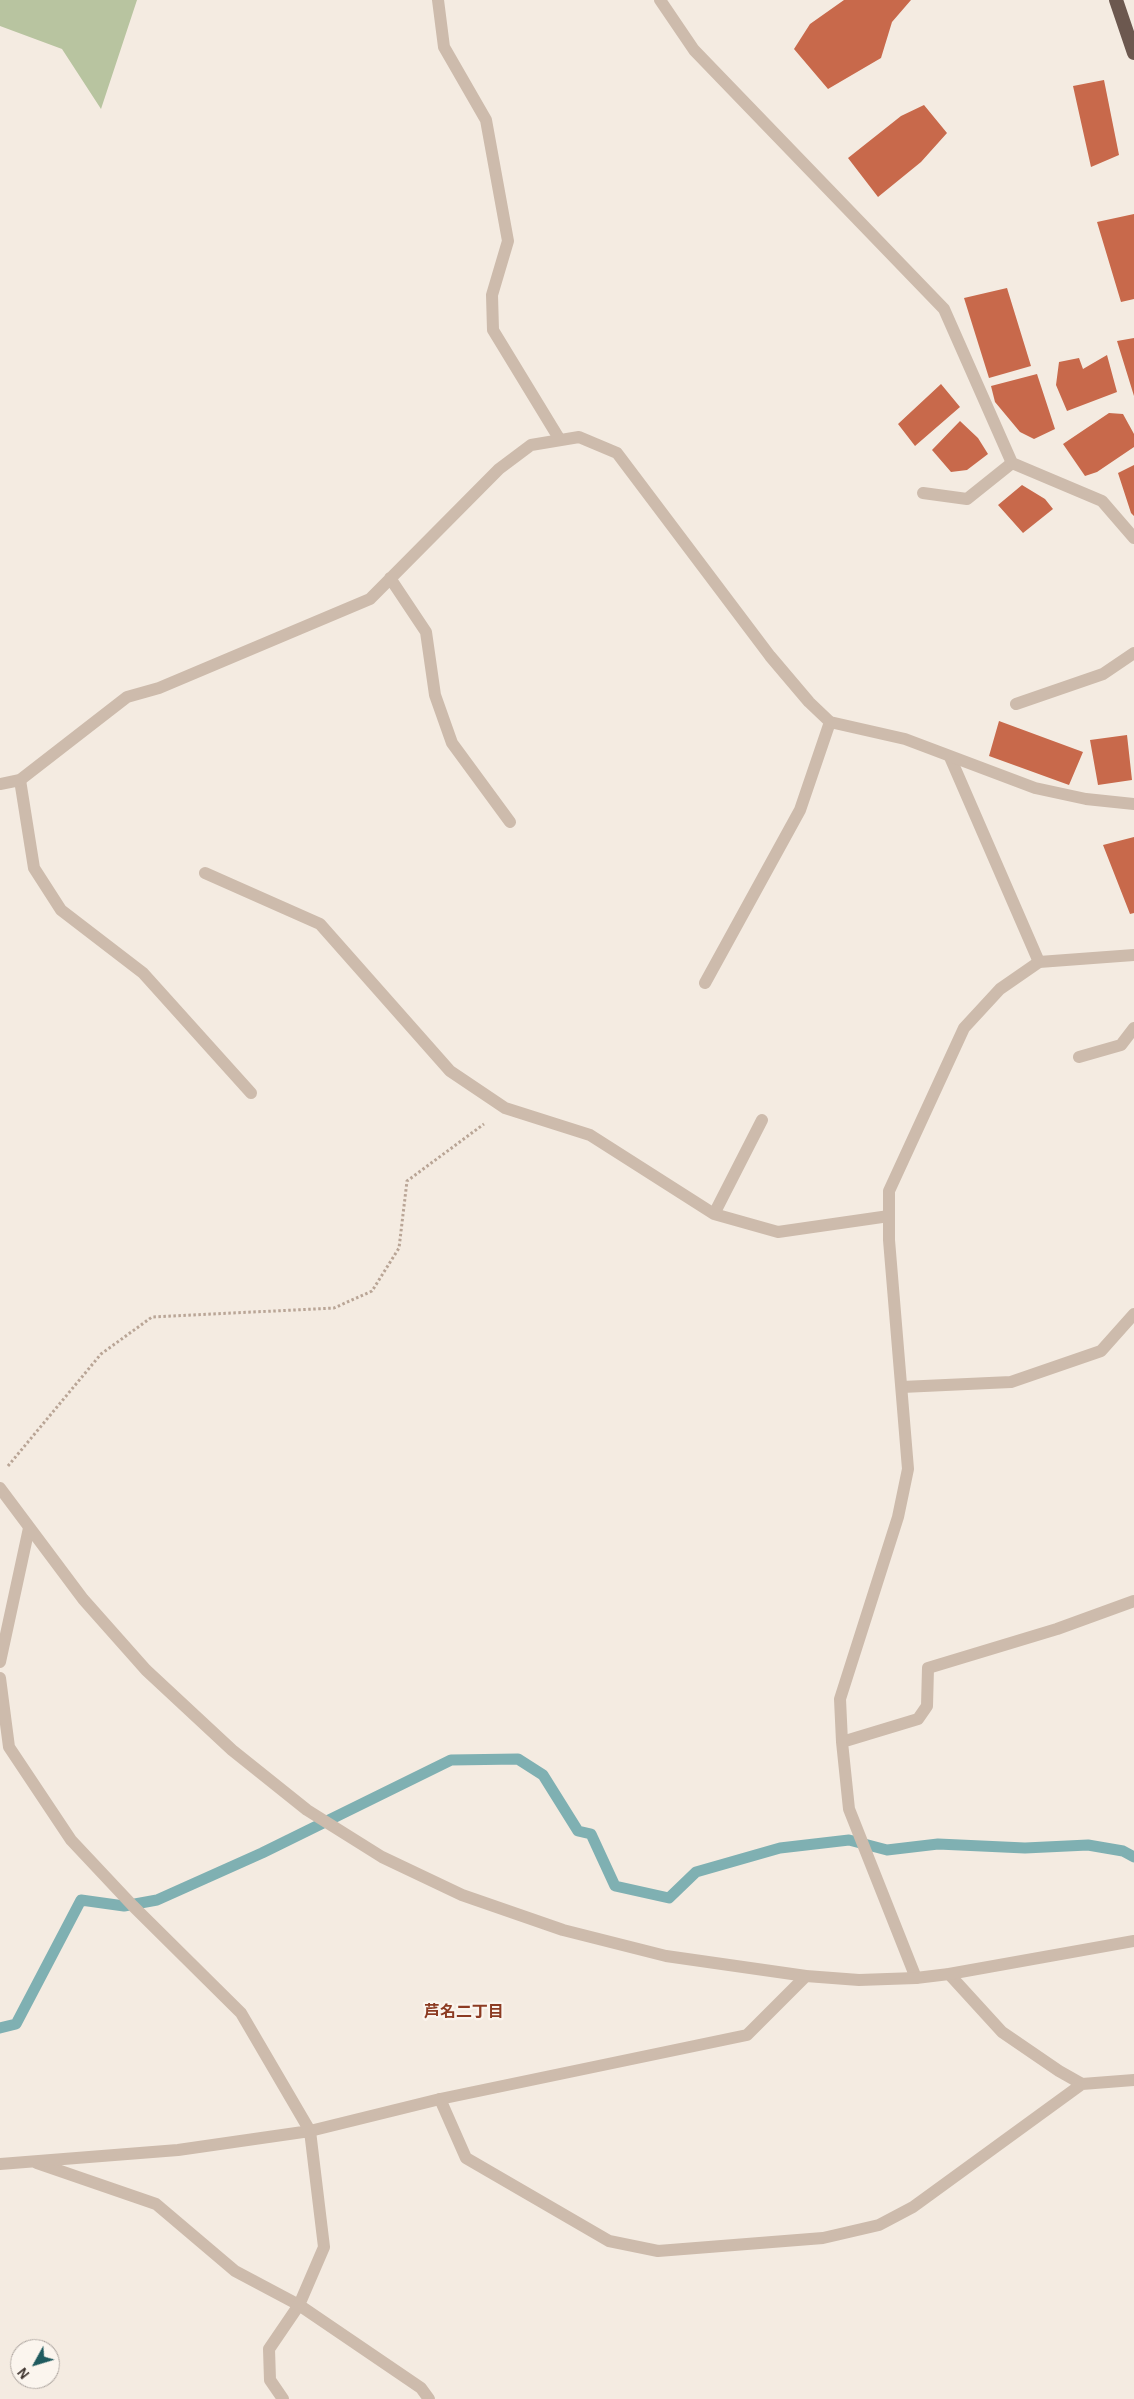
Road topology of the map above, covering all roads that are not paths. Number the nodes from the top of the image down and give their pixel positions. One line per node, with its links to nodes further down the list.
1 (438, 0): 5 (street)
2 (660, 0): 6 (street)
3 (1116, 0): 4 (highway)
4 (1134, 53)
5 (560, 440): 9 (street); 12 (street)
6 (1012, 464): 7 (street); 8 (street)
7 (923, 493)
8 (1134, 538)
9 (390, 578): 14 (street); 17 (street)
10 (1134, 653): 11 (street)
11 (1016, 704)
12 (830, 722): 13 (street); 21 (street)
13 (950, 757): 16 (street); 20 (street)
14 (20, 780): 15 (street); 24 (street)
15 (0, 784)
16 (1134, 804)
17 (510, 822)
18 (205, 873): 26 (street)
19 (1134, 955): 20 (street)
20 (1039, 962): 27 (street)
21 (706, 983)
22 (1134, 1028): 23 (street)
23 (1079, 1057)
24 (251, 1093)
25 (762, 1120): 26 (street)
26 (714, 1214): 27 (street)
27 (889, 1216): 29 (street)
28 (1134, 1314): 29 (street)
29 (902, 1387): 35 (street)
30 (0, 1488): 31 (street)
31 (29, 1528): 33 (street); 38 (street)
32 (1134, 1601): 35 (street)
33 (0, 1662)
34 (0, 1678): 43 (street)
35 (842, 1742): 39 (street)
36 (1134, 1941): 37 (street)
37 (949, 1974): 39 (street); 41 (street)
38 (806, 1976): 39 (street); 42 (street)
39 (916, 1978)
40 (1134, 2080): 41 (street)
41 (1082, 2084): 42 (street)
42 (440, 2099): 43 (street)
43 (310, 2131): 44 (street); 46 (street)
44 (37, 2163): 45 (street); 46 (street)
45 (0, 2164)
46 (300, 2305): 47 (street); 48 (street)
47 (283, 2399)
48 (429, 2399)

